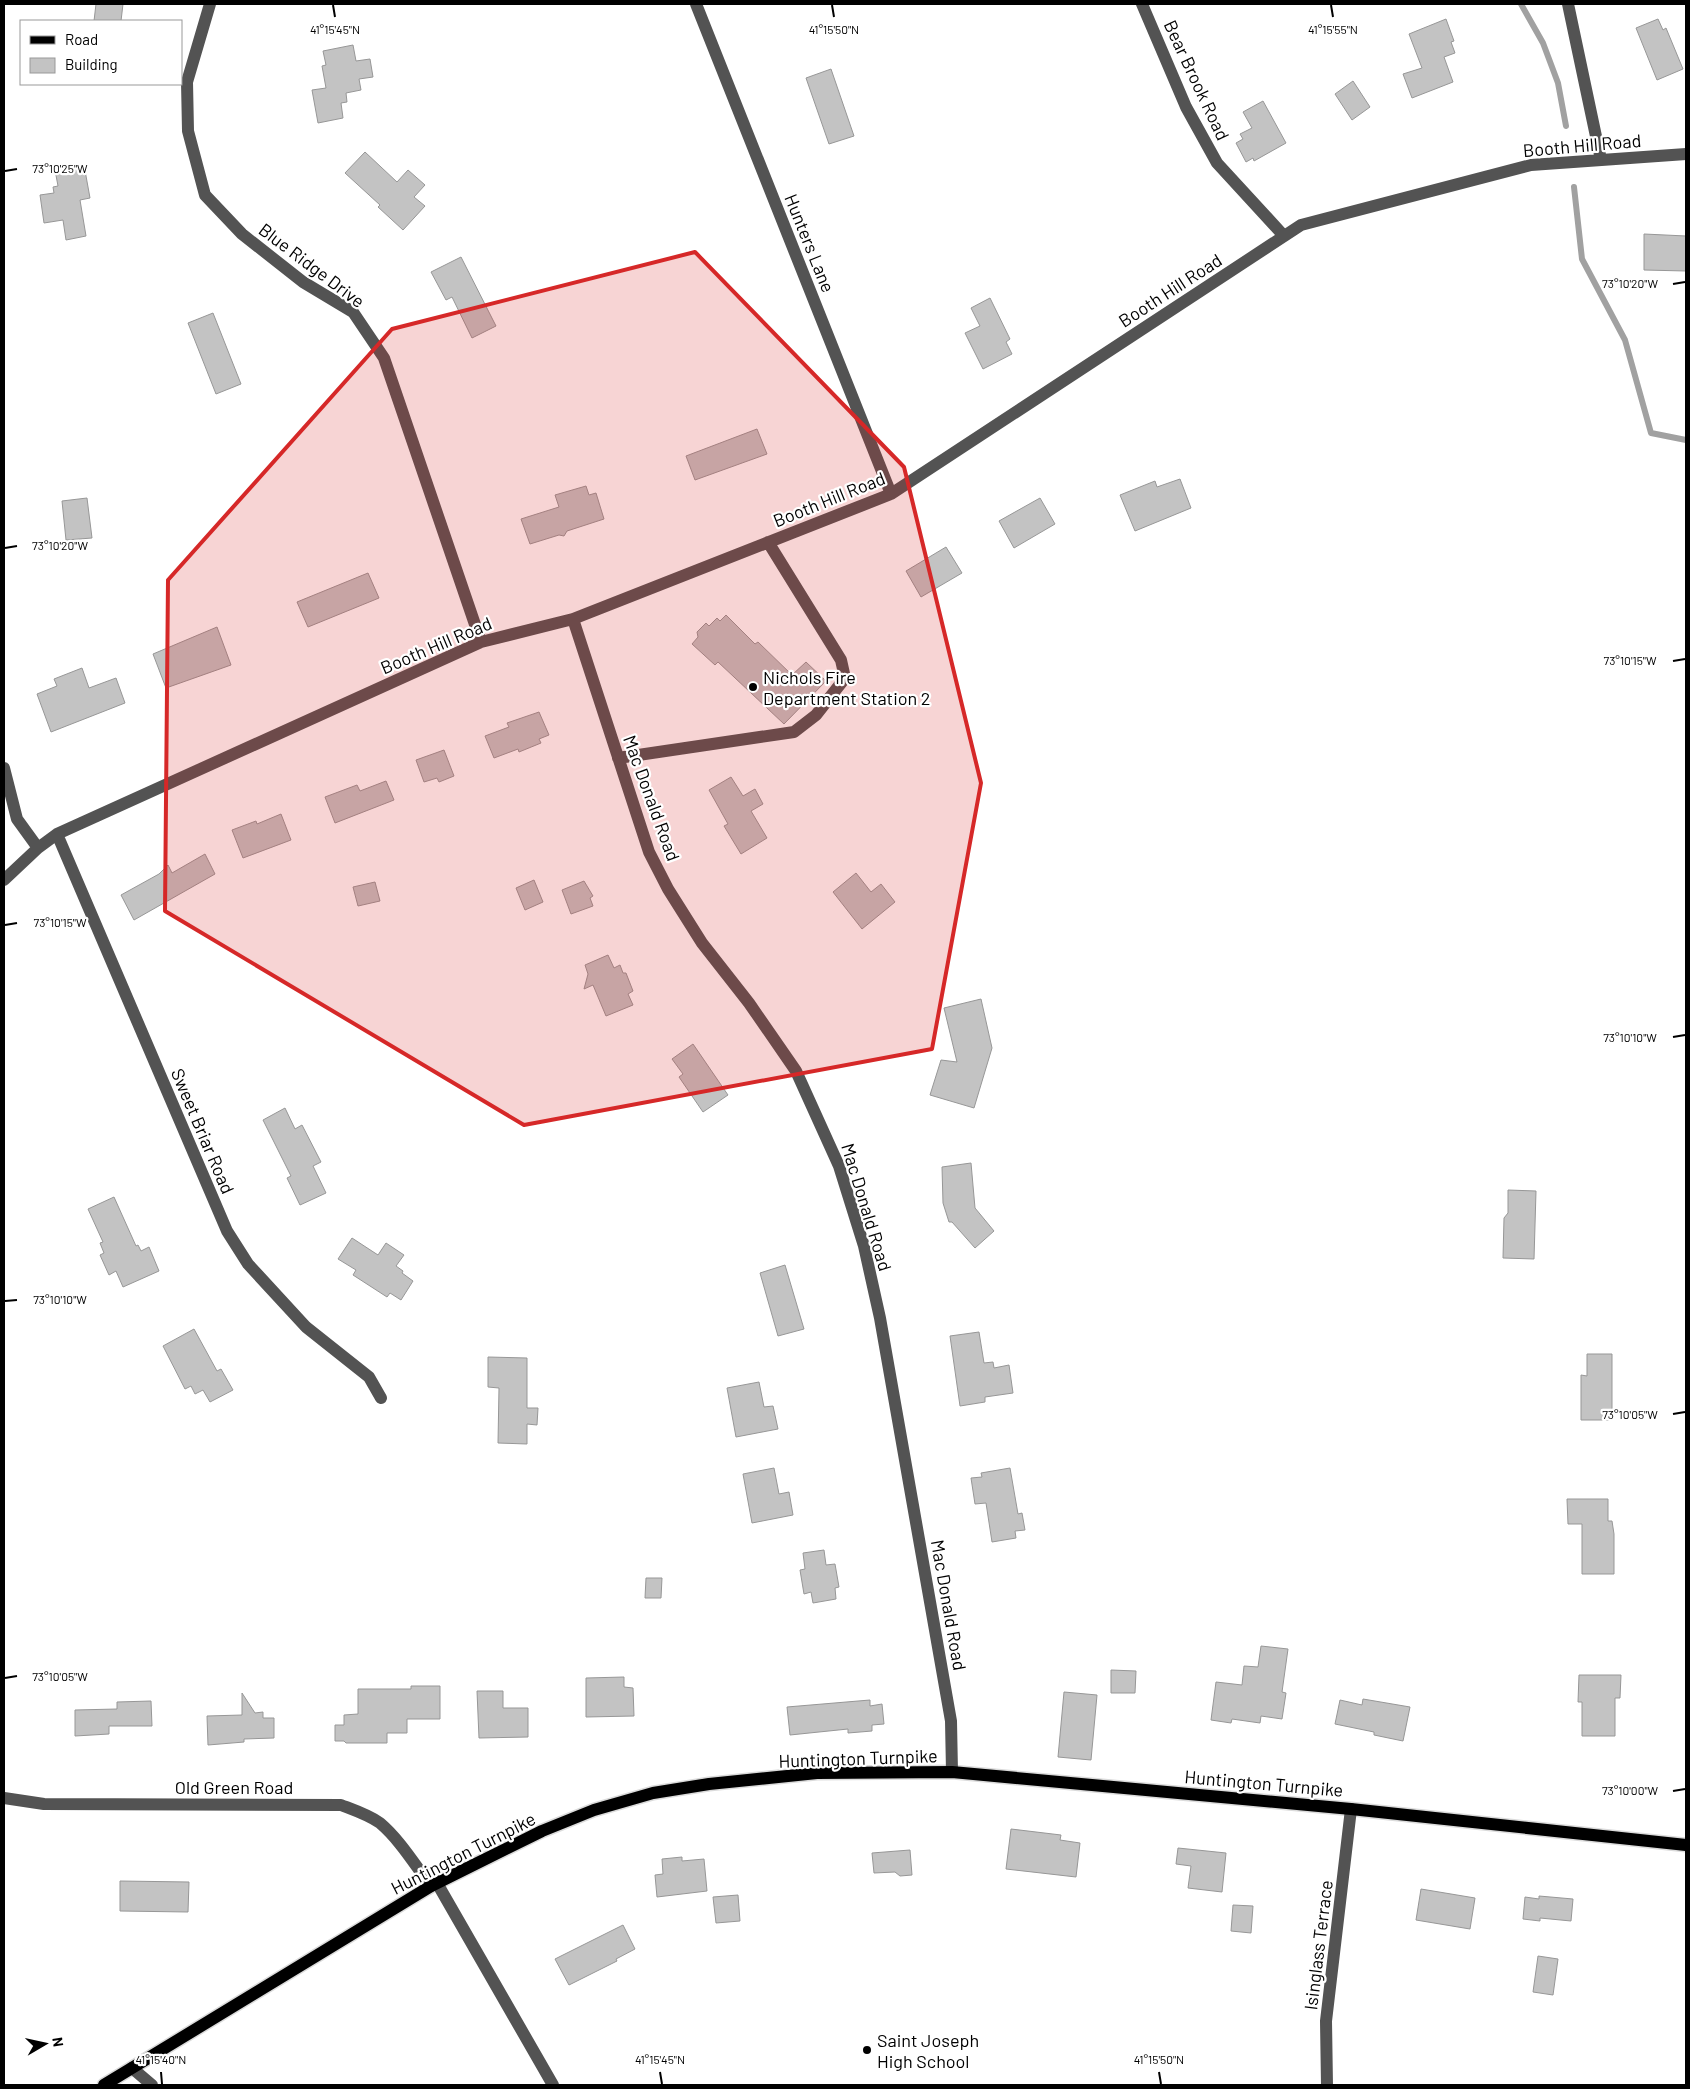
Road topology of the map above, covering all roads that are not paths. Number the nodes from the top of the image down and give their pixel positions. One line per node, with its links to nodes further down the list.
1 (210, 4): 11 (street, Blue Ridge Drive)
2 (696, 4): 8 (street, Hunters Lane)
3 (1142, 4): 7 (street, Bear Brook Road)
4 (1568, 4): 6 (street)
5 (1686, 154): 6 (street, Booth Hill Road)
6 (1601, 160): 7 (street, Booth Hill Road)
7 (1284, 236): 8 (street, Booth Hill Road)
8 (891, 494): 9 (street, Booth Hill Road)
9 (768, 542): 10 (street, Booth Hill Road); 12 (street)
10 (573, 618): 11 (street, Booth Hill Road); 12 (street, Mac Donald Road)
11 (481, 642): 14 (street, Booth Hill Road)
12 (618, 758): 18 (street, Mac Donald Road)
13 (4, 768): 15 (street)
14 (57, 834): 15 (street, Booth Hill Road); 17 (street, Sweet Briar Road)
15 (38, 848): 16 (street, Booth Hill Road)
16 (4, 880)
17 (381, 1398)
18 (952, 1772): 20 (main road, Huntington Turnpike); 22 (main road, Huntington Turnpike)
19 (4, 1798): 22 (street, Old Green Road)
20 (1351, 1809): 21 (main road, Huntington Turnpike); 27 (street, Isinglass Terrace)
21 (1686, 1845)
22 (434, 1885): 23 (main road, Huntington Turnpike); 26 (street, Old Green Road)
23 (132, 2068): 24 (main road, Huntington Turnpike); 25 (street)
24 (104, 2085)
25 (152, 2085)
26 (553, 2085)
27 (1327, 2085)

